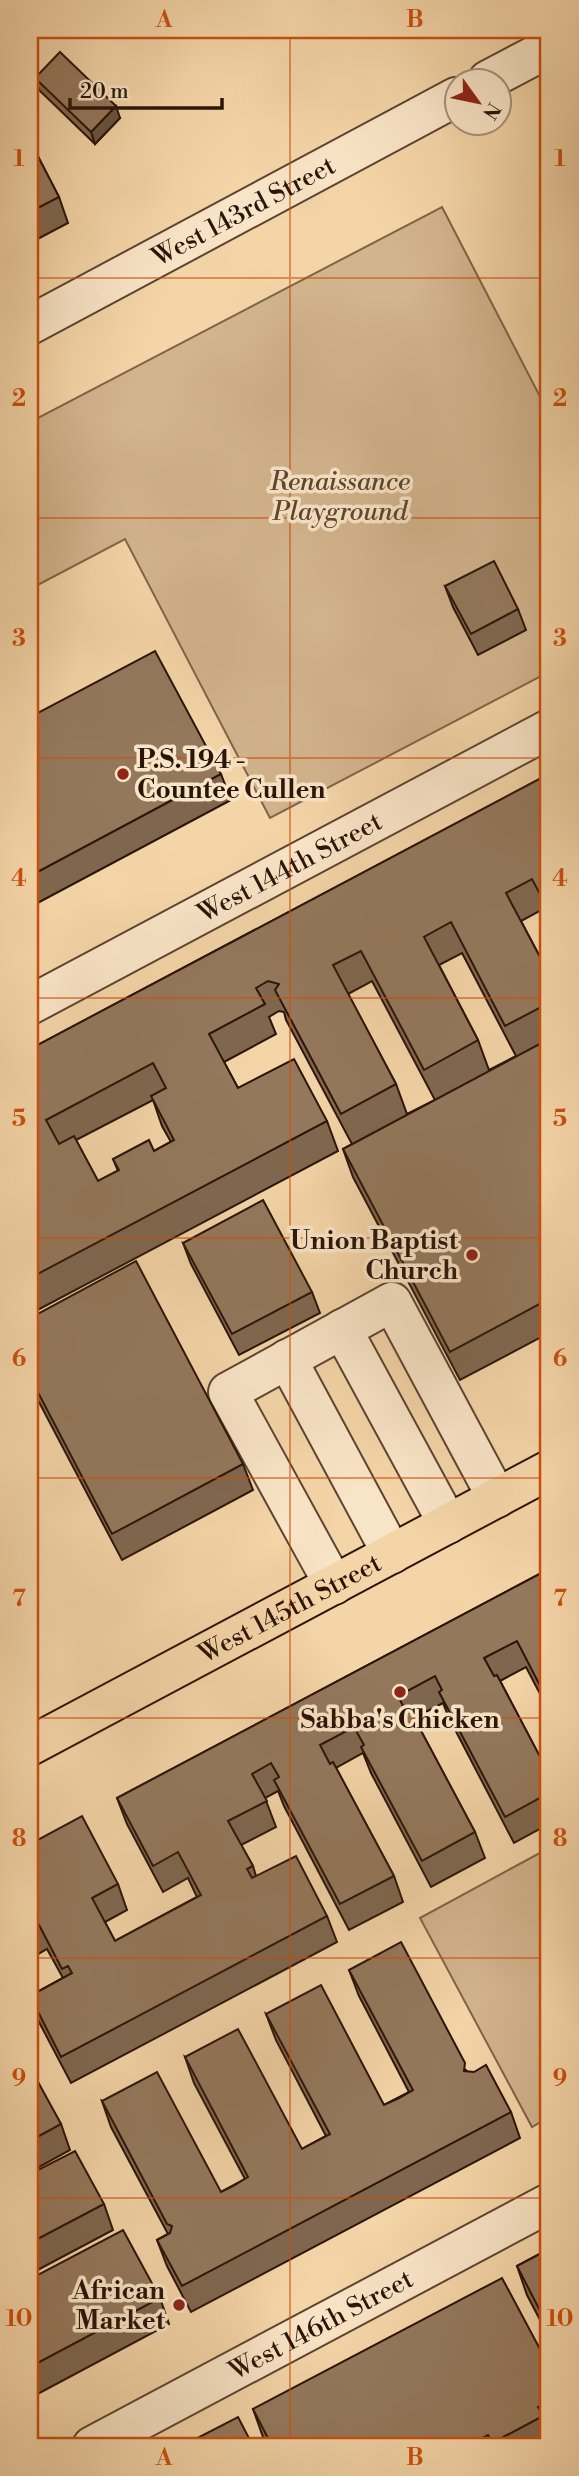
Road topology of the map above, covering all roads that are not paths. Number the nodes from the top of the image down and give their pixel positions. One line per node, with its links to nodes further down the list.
1 (549, 48): 2 (street)
2 (512, 67)
3 (442, 105): 4 (street, West 143rd Street)
4 (30, 325)
5 (549, 729): 6 (street, West 144th Street)
6 (30, 1006)
7 (342, 1329): 8 (street); 10 (street); 11 (street)
8 (288, 1359): 12 (street); 13 (street)
9 (549, 1470): 10 (main road, West 145th Street)
10 (497, 1498): 11 (main road, West 145th Street)
11 (447, 1524): 12 (main road, West 145th Street)
12 (392, 1553): 13 (main road, West 145th Street)
13 (334, 1584): 14 (main road, West 145th Street)
14 (30, 1746)
15 (549, 2203): 16 (street, West 146th Street)
16 (92, 2446)

